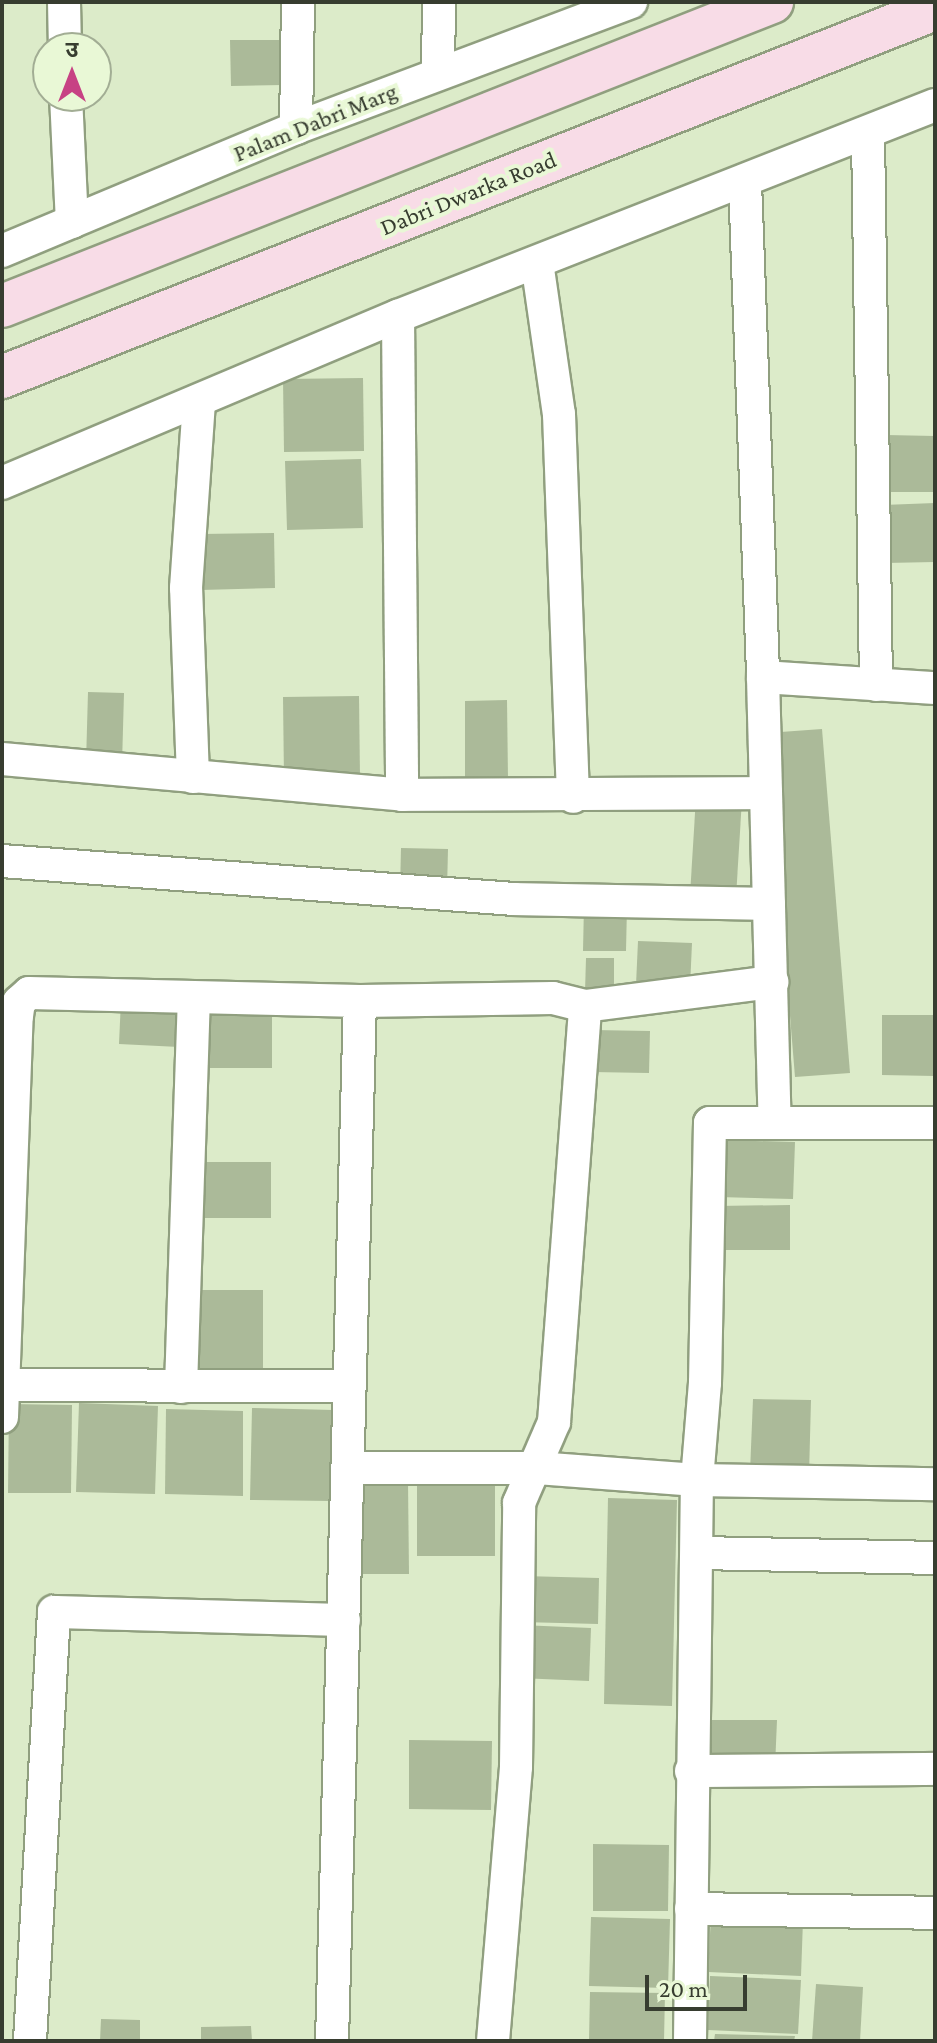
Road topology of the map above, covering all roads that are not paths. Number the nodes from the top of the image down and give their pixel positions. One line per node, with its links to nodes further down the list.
1 (64, 2): 8 (street)
2 (298, 2): 12 (street)
3 (439, 2): 9 (street)
4 (631, 2): 6 (street, Palam Dabri Marg)
5 (772, 2): 18 (main road)
6 (600, 8): 9 (street, Palam Dabri Marg)
7 (935, 9): 20 (main road, Dabri Dwarka Road)
8 (65, 32)
9 (438, 72): 12 (street, Palam Dabri Marg)
10 (935, 105): 13 (street)
11 (67, 112): 15 (street)
12 (296, 128): 15 (street, Palam Dabri Marg)
13 (868, 133): 14 (street); 24 (street)
14 (745, 182): 17 (street); 23 (street)
15 (72, 222): 16 (street, Palam Dabri Marg)
16 (2, 251)
17 (537, 262): 19 (street); 30 (street)
18 (2, 306)
19 (398, 316): 21 (street); 29 (street)
20 (2, 377)
21 (199, 400): 22 (street); 27 (street)
22 (2, 483)
23 (763, 677): 24 (street); 28 (street)
24 (876, 685): 25 (street)
25 (935, 688)
26 (2, 759): 27 (street)
27 (193, 777): 29 (street)
28 (766, 793): 30 (street); 32 (street)
29 (402, 795): 30 (street)
30 (573, 797)
31 (2, 861): 32 (street)
32 (769, 904): 33 (street)
33 (772, 982): 36 (street); 37 (street)
34 (194, 998): 35 (street); 39 (street); 41 (street)
35 (360, 1001): 36 (street); 40 (street)
36 (585, 1006): 44 (street)
37 (775, 1123): 38 (street); 45 (street)
38 (935, 1123)
39 (2, 1384): 41 (street); 42 (street)
40 (347, 1386): 41 (street); 43 (street)
41 (181, 1387)
42 (2, 1417)
43 (349, 1468): 44 (street); 49 (street)
44 (537, 1468): 45 (street); 56 (street)
45 (697, 1480): 46 (street); 47 (street)
46 (935, 1484)
47 (699, 1553): 48 (street); 51 (street)
48 (935, 1558)
49 (344, 1620): 54 (street); 55 (street)
50 (935, 1769): 51 (street)
51 (691, 1771): 52 (street)
52 (691, 1909): 53 (street); 57 (street)
53 (935, 1913)
54 (30, 2041)
55 (332, 2041)
56 (493, 2041)
57 (690, 2041)

